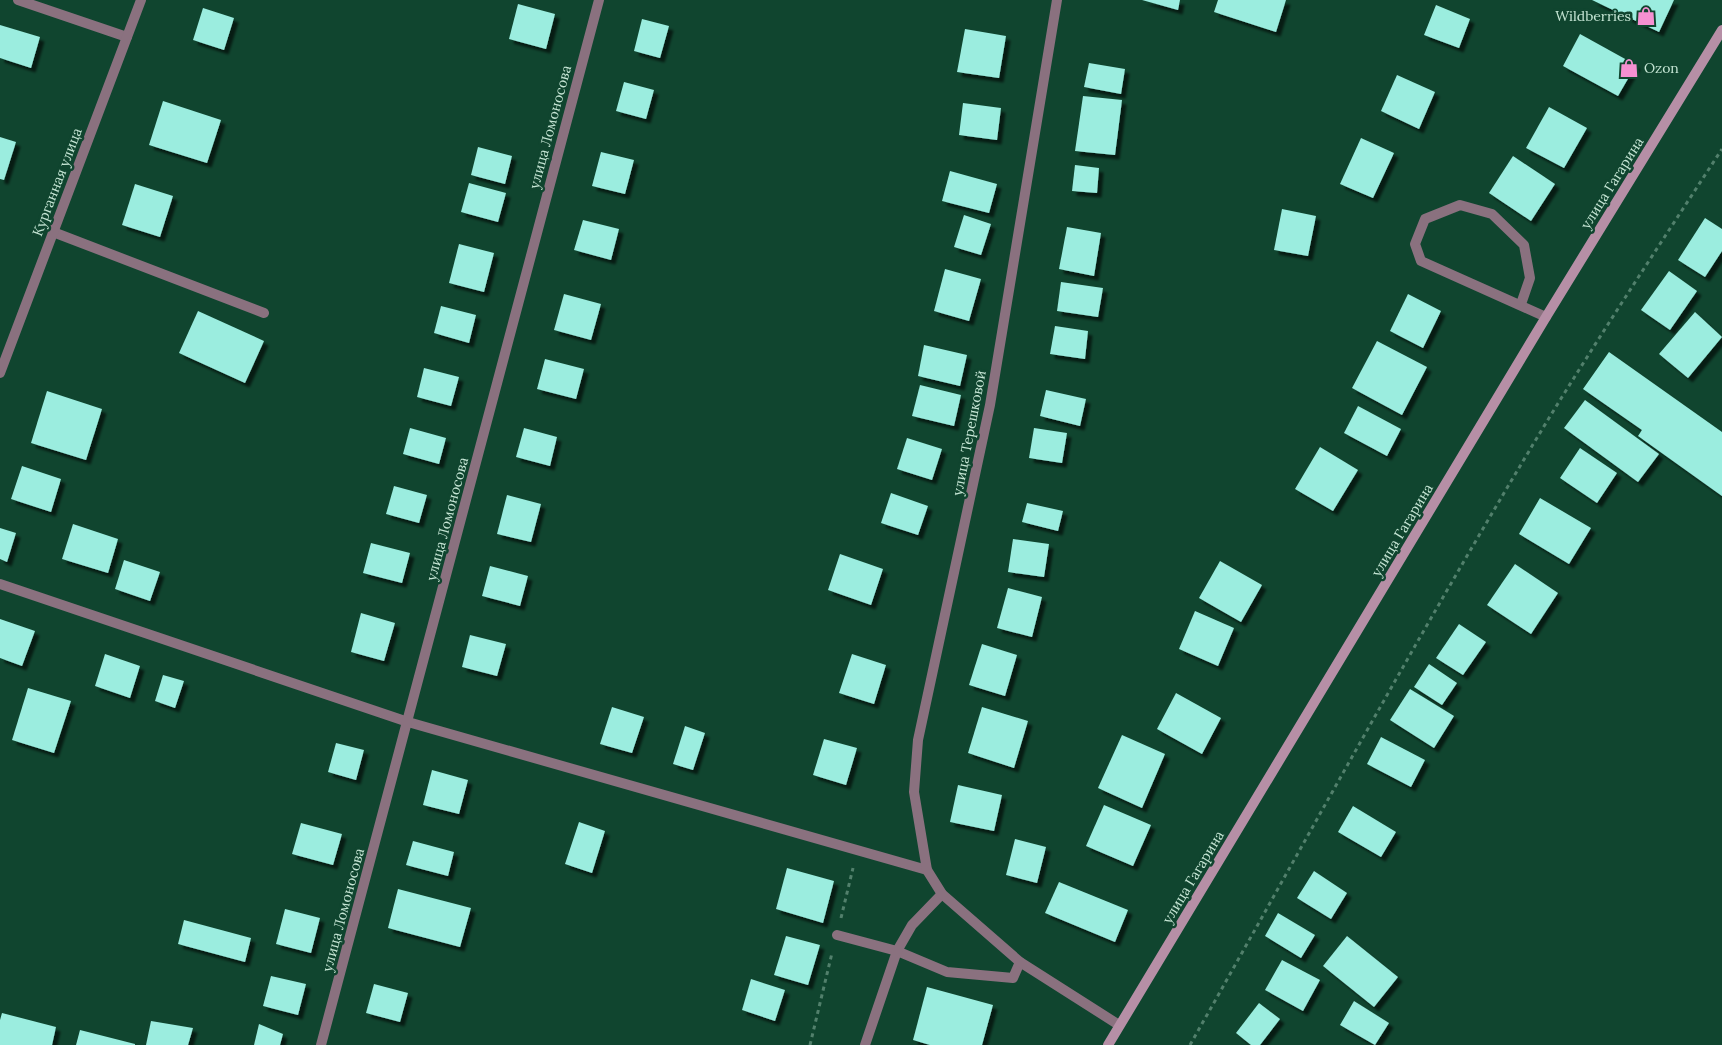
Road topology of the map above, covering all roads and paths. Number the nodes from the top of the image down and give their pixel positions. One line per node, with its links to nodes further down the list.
1 (18, 0): 6 (street)
2 (141, 0): 6 (street, Курганная улица)
3 (599, 0): 14 (street, улица Ломоносова)
4 (1057, 0): 15 (street, улица Терешковой)
5 (1722, 30): 11 (main road, улица Гагарина)
6 (126, 38): 8 (street, Курганная улица)
7 (1722, 149): 24 (path)
8 (53, 232): 10 (street); 12 (street, Курганная улица)
9 (1521, 304): 9 (street); 11 (street)
10 (264, 312)
11 (1546, 317): 20 (main road, улица Гагарина)
12 (0, 373)
13 (0, 584): 14 (street)
14 (408, 722): 15 (street); 21 (street, улица Ломоносова)
15 (927, 870): 16 (street)
16 (942, 894): 18 (street); 19 (street)
17 (837, 935): 18 (street)
18 (897, 951): 19 (street); 22 (street)
19 (1020, 962): 20 (street)
20 (1119, 1025): 23 (main road, улица Гагарина)
21 (321, 1045)
22 (864, 1045)
23 (1108, 1045)
24 (1190, 1045)

